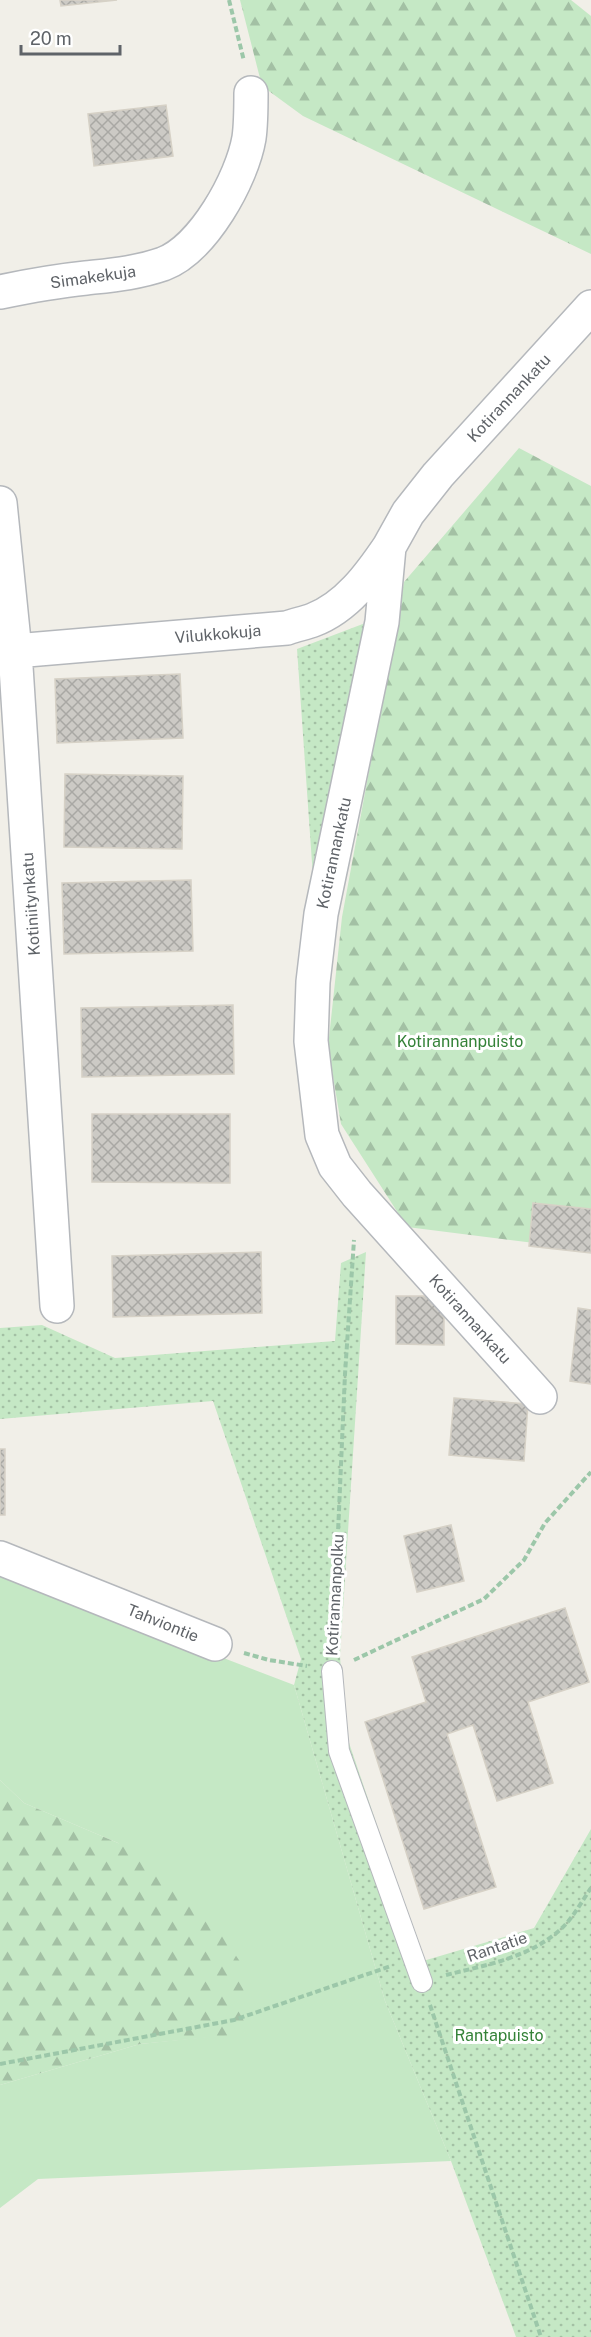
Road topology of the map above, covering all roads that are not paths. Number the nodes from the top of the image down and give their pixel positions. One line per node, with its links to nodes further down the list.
1 (251, 93): 2 (street, Simakekuja)
2 (0, 292)
3 (591, 307): 5 (street, Kotirannankatu)
4 (0, 503): 6 (street, Kotiniitynkatu)
5 (389, 547): 6 (street, Vilukkokuja); 8 (street, Kotirannankatu)
6 (15, 651): 7 (street, Kotiniitynkatu)
7 (57, 1306)
8 (540, 1396)
9 (0, 1558): 10 (street, Tahviontie)
10 (215, 1644)
11 (332, 1671): 12 (lane, Kotirannanpolku)
12 (422, 1982)

